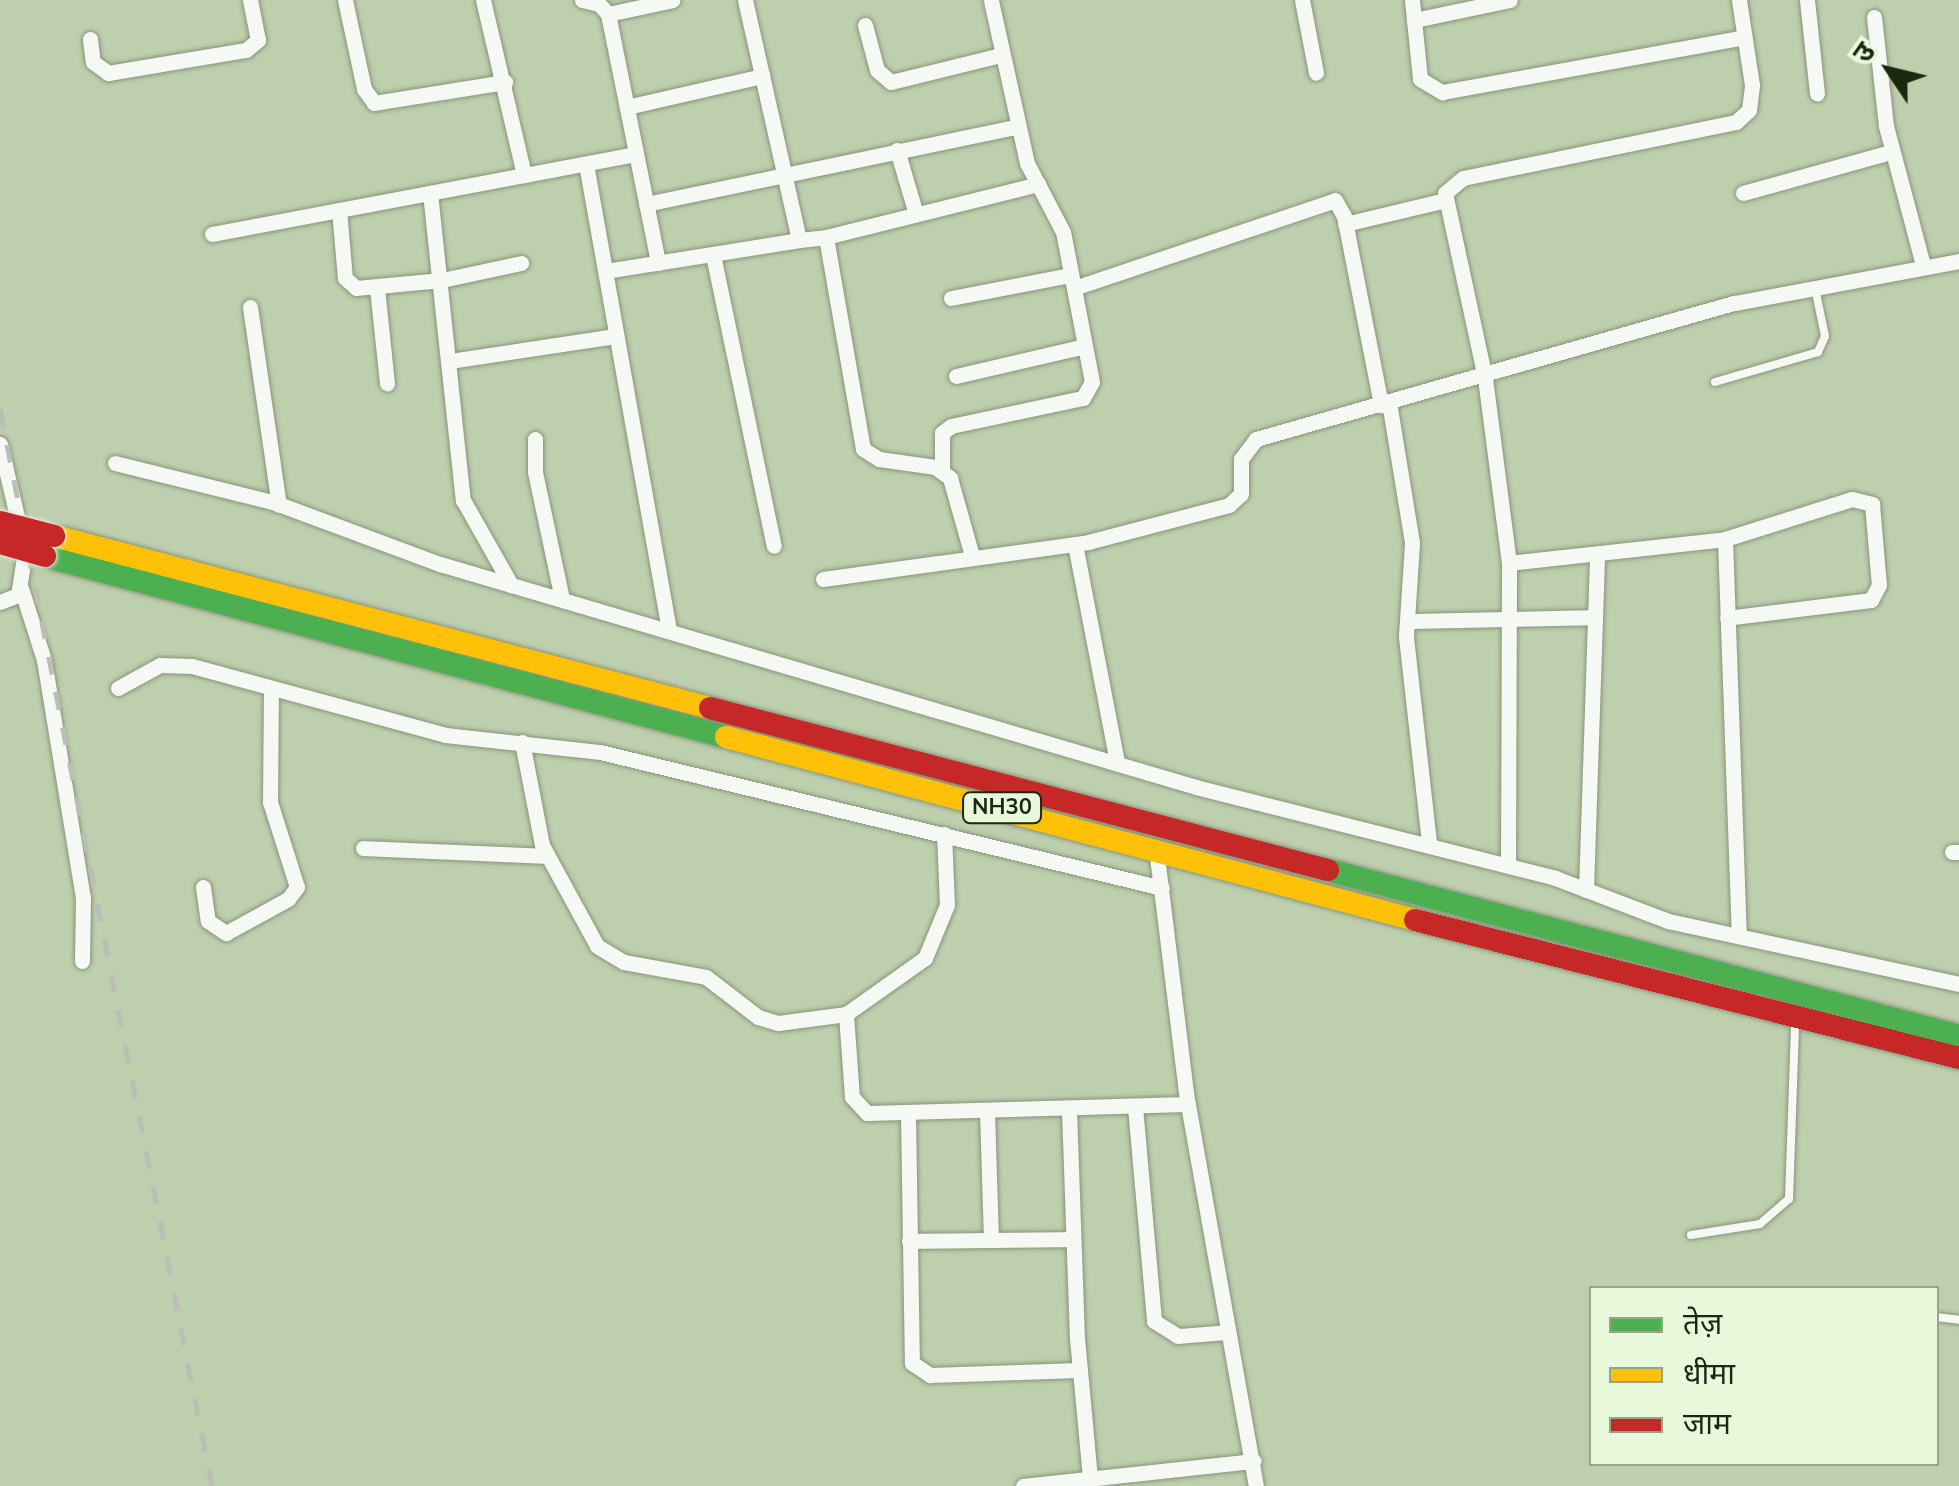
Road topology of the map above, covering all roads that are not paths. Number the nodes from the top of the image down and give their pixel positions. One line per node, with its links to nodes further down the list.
1 (250, 0): 18 (street)
2 (345, 0): 22 (street)
3 (483, 0): 22 (street)
4 (582, 0): 13 (street)
5 (673, 0): 13 (street)
6 (744, 0): 21 (street)
7 (992, 0): 19 (street)
8 (1302, 0): 20 (street)
9 (1412, 0): 15 (street)
10 (1510, 0): 15 (street)
11 (1739, 0): 17 (street)
12 (1807, 0): 23 (street)
13 (608, 14): 24 (street)
14 (1874, 17): 27 (street)
15 (1414, 20): 17 (street)
16 (865, 25): 19 (street)
17 (1744, 37): 35 (street)
18 (90, 39)
19 (1000, 55): 25 (street)
20 (1316, 74)
21 (762, 76): 24 (street); 30 (street)
22 (505, 82): 31 (street)
23 (1816, 92)
24 (627, 108): 28 (street)
25 (1018, 126): 26 (street); 32 (street)
26 (897, 150): 30 (street); 38 (street)
27 (1891, 152): 34 (street); 47 (street)
28 (636, 154): 29 (street); 36 (street)
29 (586, 164): 31 (street); 48 (street)
30 (783, 171): 36 (street); 42 (street)
31 (524, 175): 33 (street)
32 (1039, 184): 38 (street); 50 (street)
33 (430, 193): 37 (street); 49 (street)
34 (1743, 193)
35 (1446, 200): 39 (street); 59 (street)
36 (646, 204): 46 (street)
37 (339, 210): 40 (street); 52 (street)
38 (916, 214): 41 (street)
39 (1345, 224): 50 (street); 62 (street)
40 (212, 234)
41 (826, 237): 42 (street); 66 (street)
42 (799, 240): 43 (street)
43 (712, 254): 46 (street); 73 (street)
44 (1959, 262): 47 (street)
45 (521, 263): 49 (street)
46 (658, 263): 48 (street)
47 (1924, 266): 51 (street)
48 (606, 270): 55 (street)
49 (442, 280): 52 (street); 57 (street)
50 (1072, 281): 53 (street); 56 (street)
51 (1814, 286): 59 (street); 60 (lane)
52 (377, 288): 61 (street)
53 (951, 298)
54 (250, 307): 67 (street)
55 (616, 336): 57 (street); 86 (street)
56 (1085, 346): 58 (street); 66 (street)
57 (450, 362): 78 (street)
58 (956, 376)
59 (1486, 378): 62 (street); 76 (street)
60 (1715, 382)
61 (387, 384)
62 (1385, 403): 71 (street); 85 (street)
63 (535, 439): 80 (street)
64 (0, 444): 79 (street)
65 (115, 464): 67 (street)
66 (942, 470): 75 (street)
67 (279, 504): 78 (street)
68 (0, 522): 72 (highway, NH30, bridge)
69 (1726, 539): 74 (street); 83 (street); 83 (street)
70 (0, 544): 72 (highway, NH30, bridge)
71 (1075, 544): 75 (street); 90 (street)
72 (50, 546): 94 (highway, NH30); 105 (highway, NH30)
73 (774, 546)
74 (1596, 554): 76 (street); 82 (street)
75 (972, 556): 77 (street)
76 (1509, 563): 84 (street)
77 (823, 579)
78 (511, 585): 80 (street)
79 (21, 588): 81 (street); 101 (street)
80 (562, 599): 86 (street)
81 (0, 602)
82 (1594, 618): 84 (street); 99 (street)
83 (1727, 618): 100 (street)
84 (1510, 621): 85 (street); 96 (street)
85 (1408, 622): 92 (street)
86 (669, 631): 90 (street)
87 (118, 688): 88 (street)
88 (271, 688): 89 (street); 97 (street)
89 (522, 742): 91 (street); 95 (street)
90 (1117, 763): 92 (street)
91 (944, 834): 98 (street); 103 (street)
92 (1428, 842): 96 (street)
93 (362, 848): 95 (street)
94 (1156, 848): 98 (street); 104 (highway, NH30)
95 (547, 856): 103 (street)
96 (1508, 865): 99 (street)
97 (203, 887)
98 (1162, 888): 107 (street)
99 (1586, 890): 100 (street)
100 (1739, 936): 102 (street)
101 (82, 960)
102 (1959, 984)
103 (846, 1014): 111 (street)
104 (1795, 1020): 106 (highway, NH30); 112 (lane)
105 (1959, 1036)
106 (1959, 1058)
107 (1188, 1104): 108 (street); 116 (street)
108 (1134, 1107): 109 (street); 116 (street)
109 (1069, 1110): 110 (street); 113 (street)
110 (987, 1112): 111 (street); 114 (street)
111 (908, 1114): 115 (street)
112 (1691, 1235)
113 (1073, 1239): 114 (street); 117 (street)
114 (991, 1240): 115 (street)
115 (909, 1241): 117 (street)
116 (1228, 1332): 118 (street)
117 (1080, 1370): 119 (street)
118 (1254, 1461): 119 (street); 121 (street)
119 (1090, 1478): 120 (street)
120 (1023, 1486)
121 (1256, 1486)

